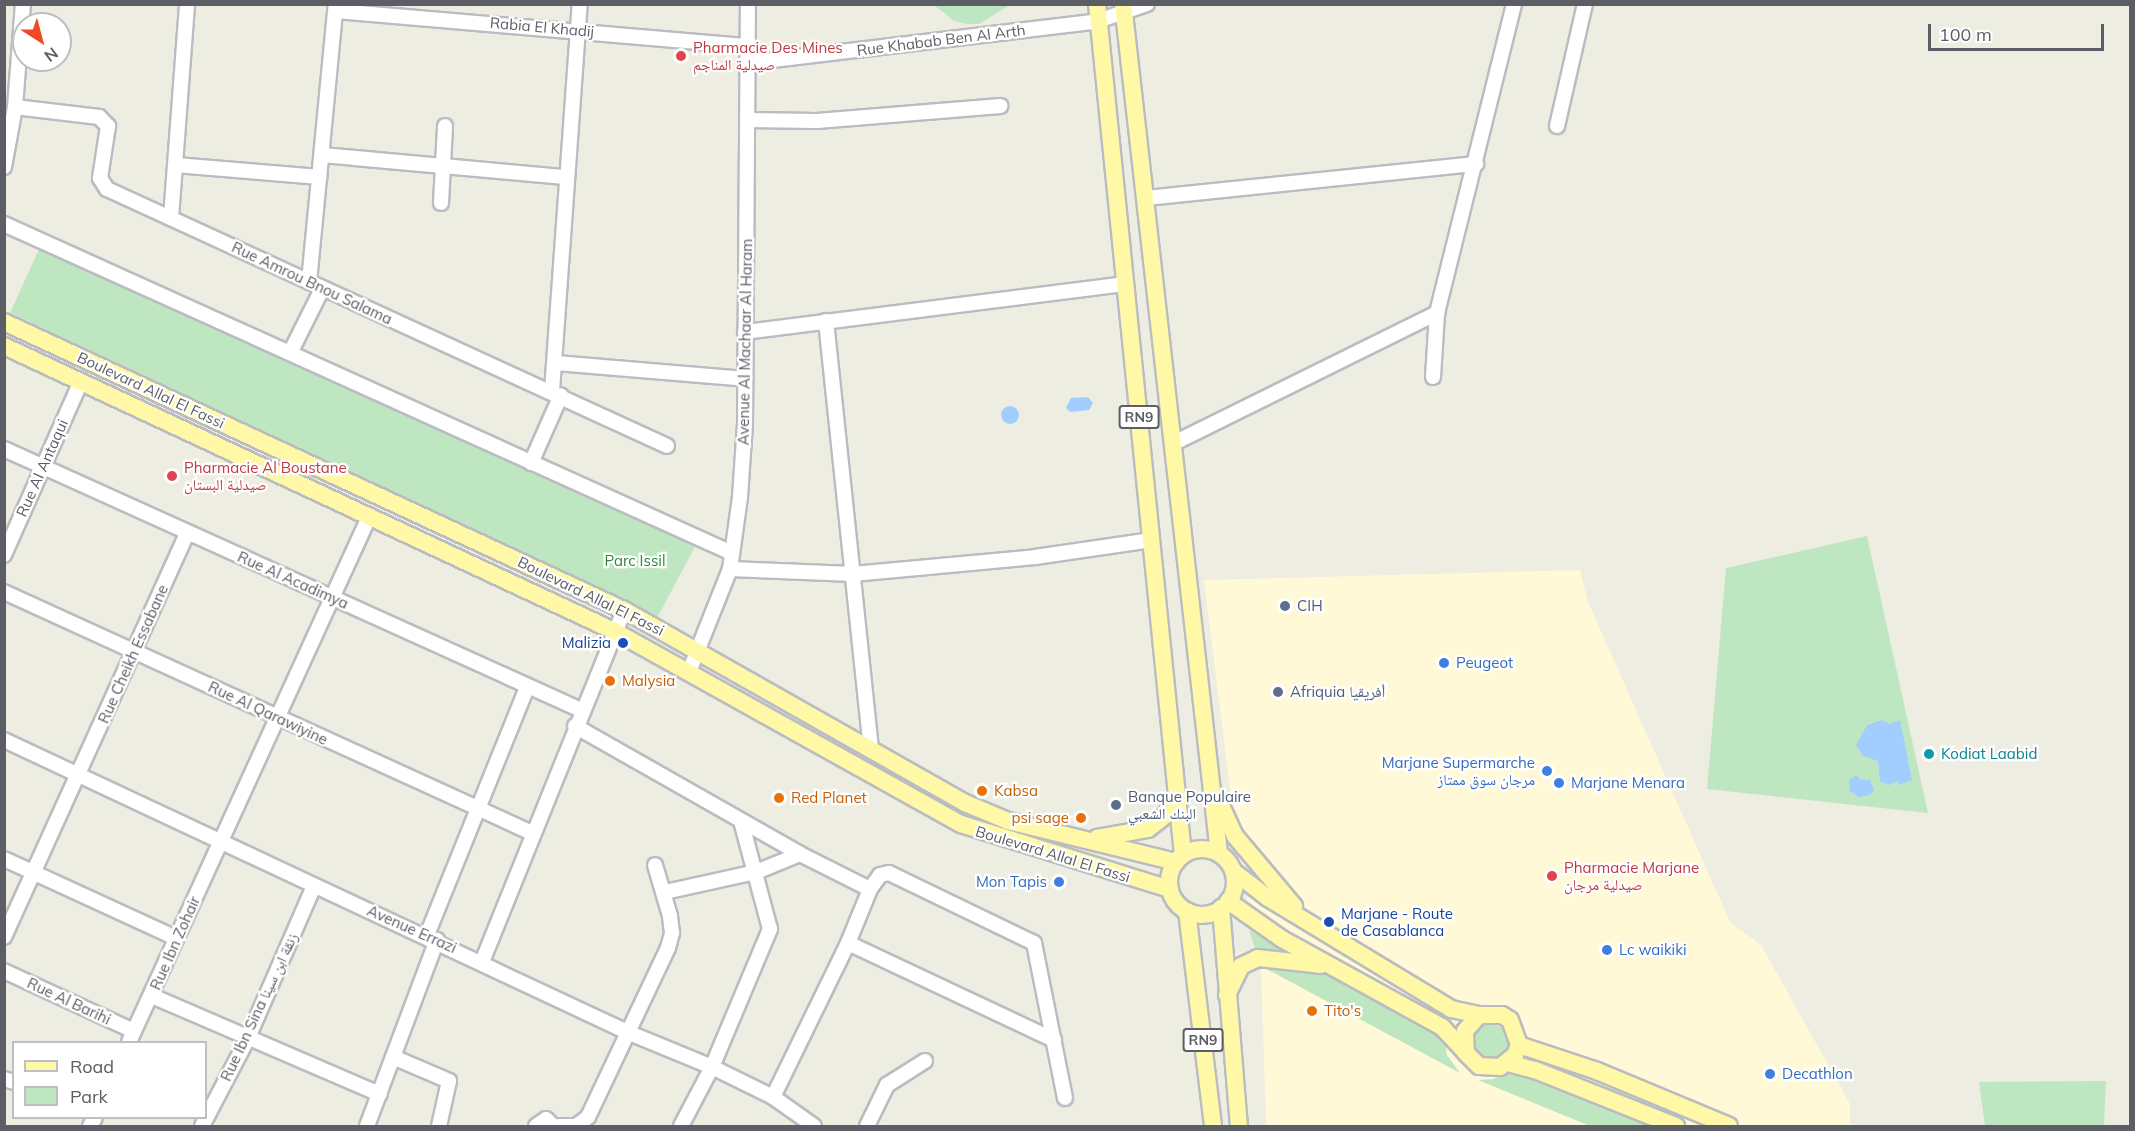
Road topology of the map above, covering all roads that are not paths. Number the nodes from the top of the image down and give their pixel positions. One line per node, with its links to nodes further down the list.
1 (23, 4): 16 (street)
2 (187, 4): 22 (street)
3 (580, 4): 12 (street)
4 (748, 4): 13 (street, Avenue Al Machaar Al Haram)
5 (1147, 4): 9 (street, Rue Khabab Ben Al Arth)
6 (1514, 4): 21 (street)
7 (1585, 4): 19 (street)
8 (336, 8): 10 (street, Rabia El Khadij); 20 (street)
9 (1124, 8): 11 (street, Rue Khabab Ben Al Arth); 27 (main road, RN9)
10 (432, 11): 12 (street, Rabia El Khadij)
11 (1098, 13): 14 (street, Rue Khabab Ben Al Arth); 32 (main road, RN9)
12 (578, 30): 13 (street, Rabia El Khadij); 26 (street)
13 (748, 46): 14 (street, Avenue Al Machaar Al Haram)
14 (748, 63): 17 (street, Avenue Al Machaar Al Haram)
15 (1000, 106): 17 (street)
16 (15, 107): 23 (street); 29 (street, Rue Amrou Bnou Salama)
17 (748, 120): 37 (street, Avenue Al Machaar Al Haram)
18 (445, 126): 24 (street)
19 (1557, 126)
20 (322, 155): 24 (street); 25 (street)
21 (1476, 164): 27 (street); 34 (street)
22 (176, 165): 25 (street); 29 (street)
23 (4, 167)
24 (444, 167): 26 (street); 28 (street)
25 (320, 177): 31 (street)
26 (565, 177): 40 (street)
27 (1146, 198): 45 (main road, RN9)
28 (441, 203)
29 (171, 219): 31 (street, Rue Amrou Bnou Salama)
30 (4, 224): 39 (street)
31 (309, 282): 33 (street, Rue Amrou Bnou Salama)
32 (1125, 284): 35 (street); 52 (main road, RN9)
33 (322, 289): 39 (street); 44 (street, Rue Amrou Bnou Salama)
34 (1437, 313): 41 (street); 45 (street)
35 (826, 321): 37 (street); 56 (street)
36 (4, 322): 59 (main road, Boulevard Allal El Fassi)
37 (745, 332): 42 (street, Avenue Al Machaar Al Haram)
38 (4, 346): 43 (main road, Boulevard Allal El Fassi)
39 (290, 353): 48 (street)
40 (556, 363): 42 (street); 44 (street)
41 (1433, 377)
42 (745, 379): 53 (street, Avenue Al Machaar Al Haram)
43 (81, 381): 49 (street, Rue Al Antaqui); 50 (main road, Boulevard Allal El Fassi)
44 (556, 393): 46 (street, Rue Amrou Bnou Salama); 48 (street)
45 (1172, 444): 71 (main road, RN9)
46 (667, 446)
47 (4, 449): 49 (street, Rue Al Acadimya)
48 (531, 463): 53 (street)
49 (42, 466): 51 (street, Rue Al Acadimya); 54 (street, Rue Al Antaqui)
50 (370, 515): 58 (street, Rue Ibn Zohair); 60 (main road, Boulevard Allal El Fassi)
51 (187, 533): 58 (street, Rue Al Acadimya); 62 (street, Rue Cheikh Essabane)
52 (1152, 540): 56 (street); 72 (main road, RN9)
53 (732, 553): 55 (street, Avenue Al Machaar Al Haram)
54 (4, 555)
55 (730, 569): 56 (street); 61 (street, Avenue Al Machaar Al Haram)
56 (853, 574): 69 (street)
57 (4, 592): 62 (street, Rue Al Qarawiyine)
58 (333, 597): 64 (street, Rue Al Acadimya); 66 (street, Rue Ibn Zohair)
59 (624, 610): 60 (street); 61 (main road, Boulevard Allal El Fassi)
60 (614, 631): 63 (main road, Boulevard Allal El Fassi); 65 (street)
61 (698, 650): 63 (street, Avenue Al Machaar Al Haram); 69 (main road, Boulevard Allal El Fassi)
62 (134, 652): 66 (street, Rue Al Qarawiyine); 70 (street, Rue Cheikh Essabane)
63 (689, 672): 88 (main road, Boulevard Allal El Fassi)
64 (527, 687): 65 (street, Rue Al Acadimya); 73 (street)
65 (581, 710): 67 (street)
66 (279, 718): 73 (street, Rue Al Qarawiyine); 77 (street, Rue Ibn Zohair)
67 (575, 726): 74 (street); 75 (street)
68 (4, 740): 70 (street, Avenue Errazi)
69 (871, 749): 76 (main road, Boulevard Allal El Fassi)
70 (79, 775): 77 (street, Avenue Errazi); 85 (street, Rue Cheikh Essabane)
71 (1209, 778): 79 (main road, RN9); 92 (main road)
72 (1177, 795): 76 (main road); 80 (main road, RN9)
73 (478, 809): 75 (street, Rue Al Qarawiyine); 95 (street)
74 (741, 821): 78 (street); 84 (street)
75 (532, 833): 97 (street)
76 (1081, 840): 80 (main road, Boulevard Allal El Fassi)
77 (220, 844): 86 (street, Avenue Errazi); 94 (street, Rue Ibn Zohair)
78 (800, 854): 84 (street); 87 (street)
79 (1219, 854): 80 (main road); 83 (main road)
80 (1180, 859): 88 (main road, RN9)
81 (4, 860): 85 (street)
82 (655, 865): 89 (street)
83 (1233, 871): 90 (main road, RN9); 92 (main road)
84 (756, 872): 89 (street); 112 (street)
85 (36, 873): 93 (street, Rue Cheikh Essabane); 94 (street)
86 (314, 886): 95 (street, Avenue Errazi); 105 (street, Rue Ibn Sina زنقة ابن سينا)
87 (870, 889): 96 (street); 106 (street)
88 (1170, 889): 91 (main road)
89 (665, 892): 103 (street)
90 (1225, 905): 91 (main road); 98 (main road); 101 (main road, RN9)
91 (1187, 911): 125 (main road, RN9)
92 (1327, 934): 102 (main road)
93 (4, 937)
94 (176, 938): 100 (street, Rue Ibn Zohair)
95 (432, 938): 97 (street, Avenue Errazi); 109 (street)
96 (848, 943): 106 (street); 114 (street)
97 (482, 962): 103 (street, Avenue Errazi)
98 (1336, 967): 101 (main road); 108 (main road)
99 (4, 971): 104 (street, Rue Al Barihi)
100 (152, 996): 104 (street, Rue Ibn Zohair); 105 (street)
101 (1226, 996): 126 (main road, RN9)
102 (1479, 1016): 107 (main road); 108 (main road)
103 (627, 1032): 112 (street, Avenue Errazi); 121 (street)
104 (132, 1037)
105 (247, 1040): 113 (street); 116 (street, Rue Ibn Sina زنقة ابن سينا)
106 (1054, 1041): 115 (street)
107 (1519, 1045): 111 (main road); 128 (main road)
108 (1466, 1053): 111 (main road)
109 (393, 1056): 113 (street); 118 (street)
110 (925, 1061): 124 (street)
111 (1508, 1063): 127 (main road)
112 (712, 1067): 114 (street, Avenue Errazi); 122 (street)
113 (380, 1094): 117 (street)
114 (772, 1097): 123 (street, Avenue Errazi)
115 (1065, 1098)
116 (207, 1116)
117 (367, 1126)
118 (439, 1126)
119 (536, 1126): 120 (street)
120 (554, 1126)
121 (559, 1126)
122 (681, 1126)
123 (814, 1126)
124 (867, 1126)
125 (1213, 1126)
126 (1239, 1126)
127 (1676, 1126)
128 (1728, 1126)

